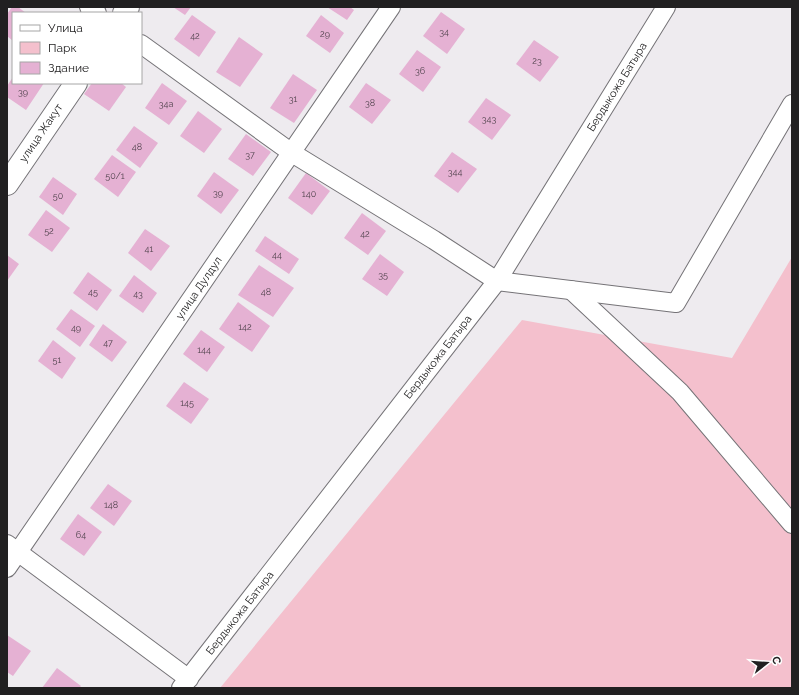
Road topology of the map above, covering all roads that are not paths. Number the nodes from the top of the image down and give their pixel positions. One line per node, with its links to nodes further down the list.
1 (391, 7): 6 (street, улица Дулдул)
2 (666, 7): 8 (street, Бердыкожа Батыра)
3 (142, 45): 6 (street)
4 (75, 84): 7 (street, улица Жакут)
5 (792, 104): 9 (street)
6 (292, 153): 8 (street); 11 (street, улица Дулдул)
7 (7, 184)
8 (497, 281): 9 (street); 13 (street, Бердыкожа Батыра)
9 (571, 290): 10 (street)
10 (792, 524)
11 (12, 548): 12 (street, улица Дулдул); 13 (street)
12 (7, 568)
13 (185, 683)

